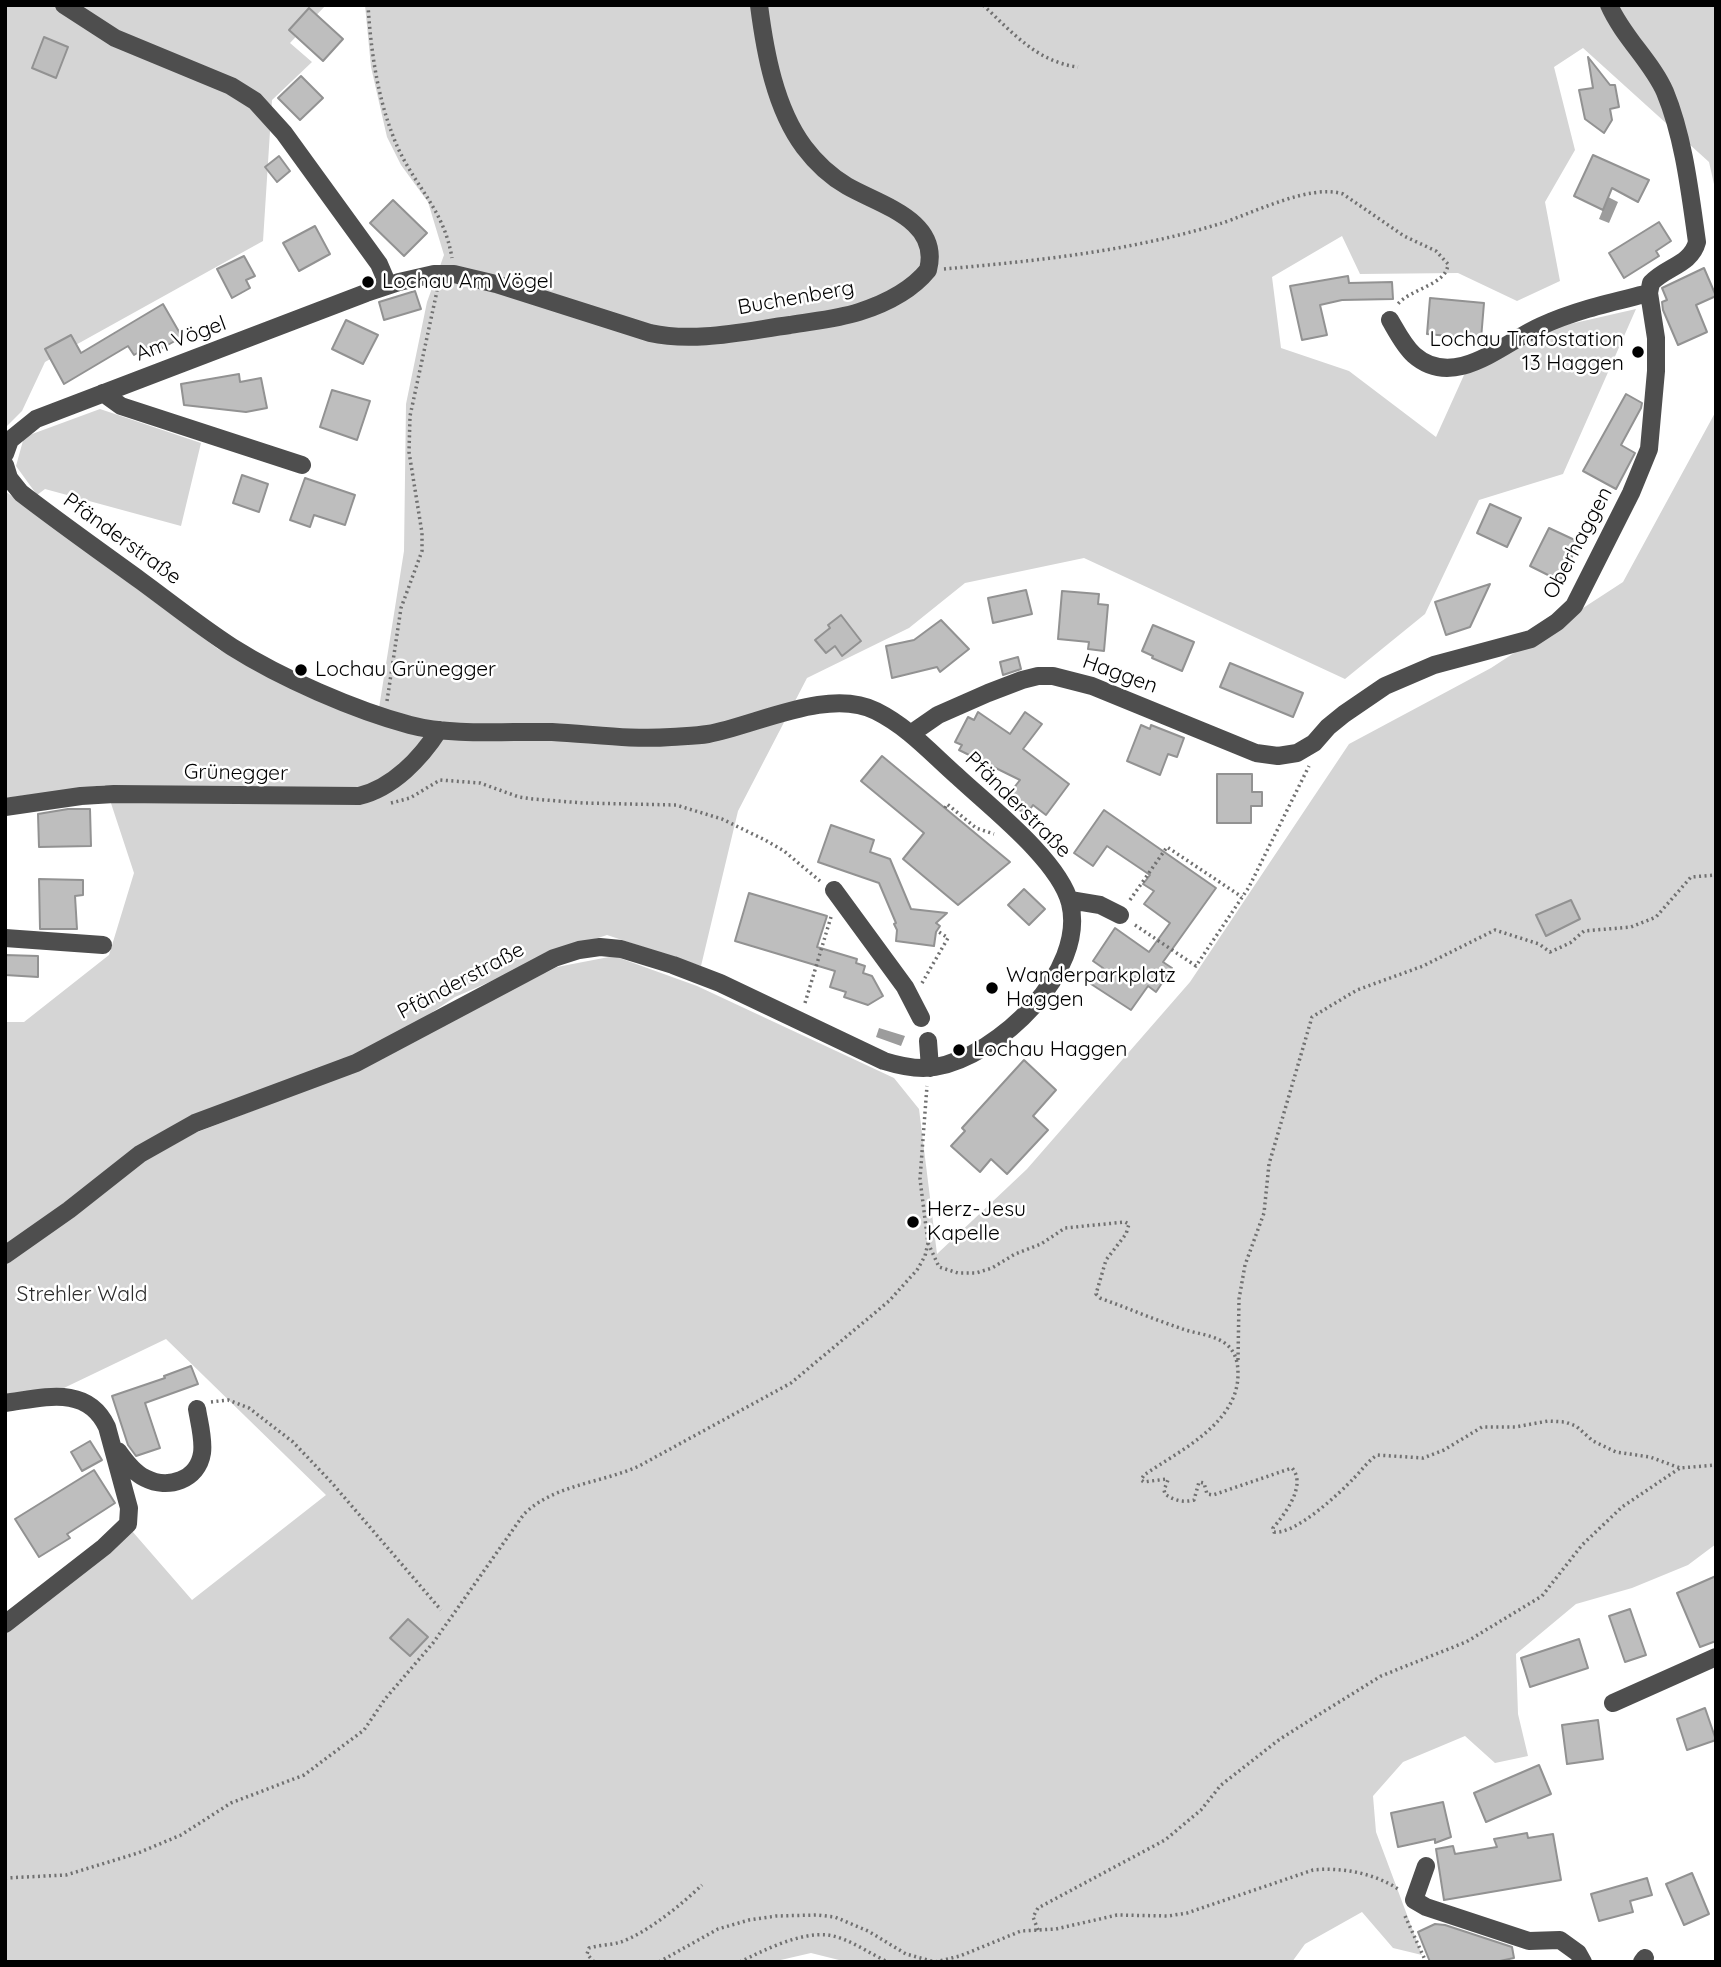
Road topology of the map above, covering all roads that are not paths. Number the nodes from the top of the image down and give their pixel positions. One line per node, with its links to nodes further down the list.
1 (64, 5): 4 (street)
2 (759, 5): 6 (street, Buchenberg)
3 (1609, 5): 5 (street)
4 (388, 285): 6 (street, Am Vögel); 8 (street, Am Vögel)
5 (1649, 293): 7 (street); 13 (street, Oberhaggen)
6 (579, 312)
7 (1390, 320)
8 (103, 393): 9 (street, Am Vögel); 10 (street)
9 (6, 463): 11 (street, Pfänderstraße)
10 (302, 465)
11 (439, 730): 12 (street, Pfänderstraße); 14 (street, Grünegger)
12 (912, 733): 13 (street, Haggen); 16 (street, Pfänderstraße)
13 (1314, 743)
14 (5, 807)
15 (834, 890): 20 (street)
16 (1070, 900): 17 (street); 22 (street, Pfänderstraße)
17 (1120, 915)
18 (5, 938): 19 (street)
19 (103, 945)
20 (917, 1010)
21 (928, 1041): 22 (street)
22 (930, 1068): 23 (street, Pfänderstraße)
23 (5, 1255)
24 (5, 1403): 26 (street)
25 (197, 1409): 26 (street)
26 (113, 1442): 27 (street)
27 (5, 1624)
28 (1716, 1657): 29 (street)
29 (1614, 1703)
30 (1426, 1866): 31 (street)
31 (1583, 1962)

